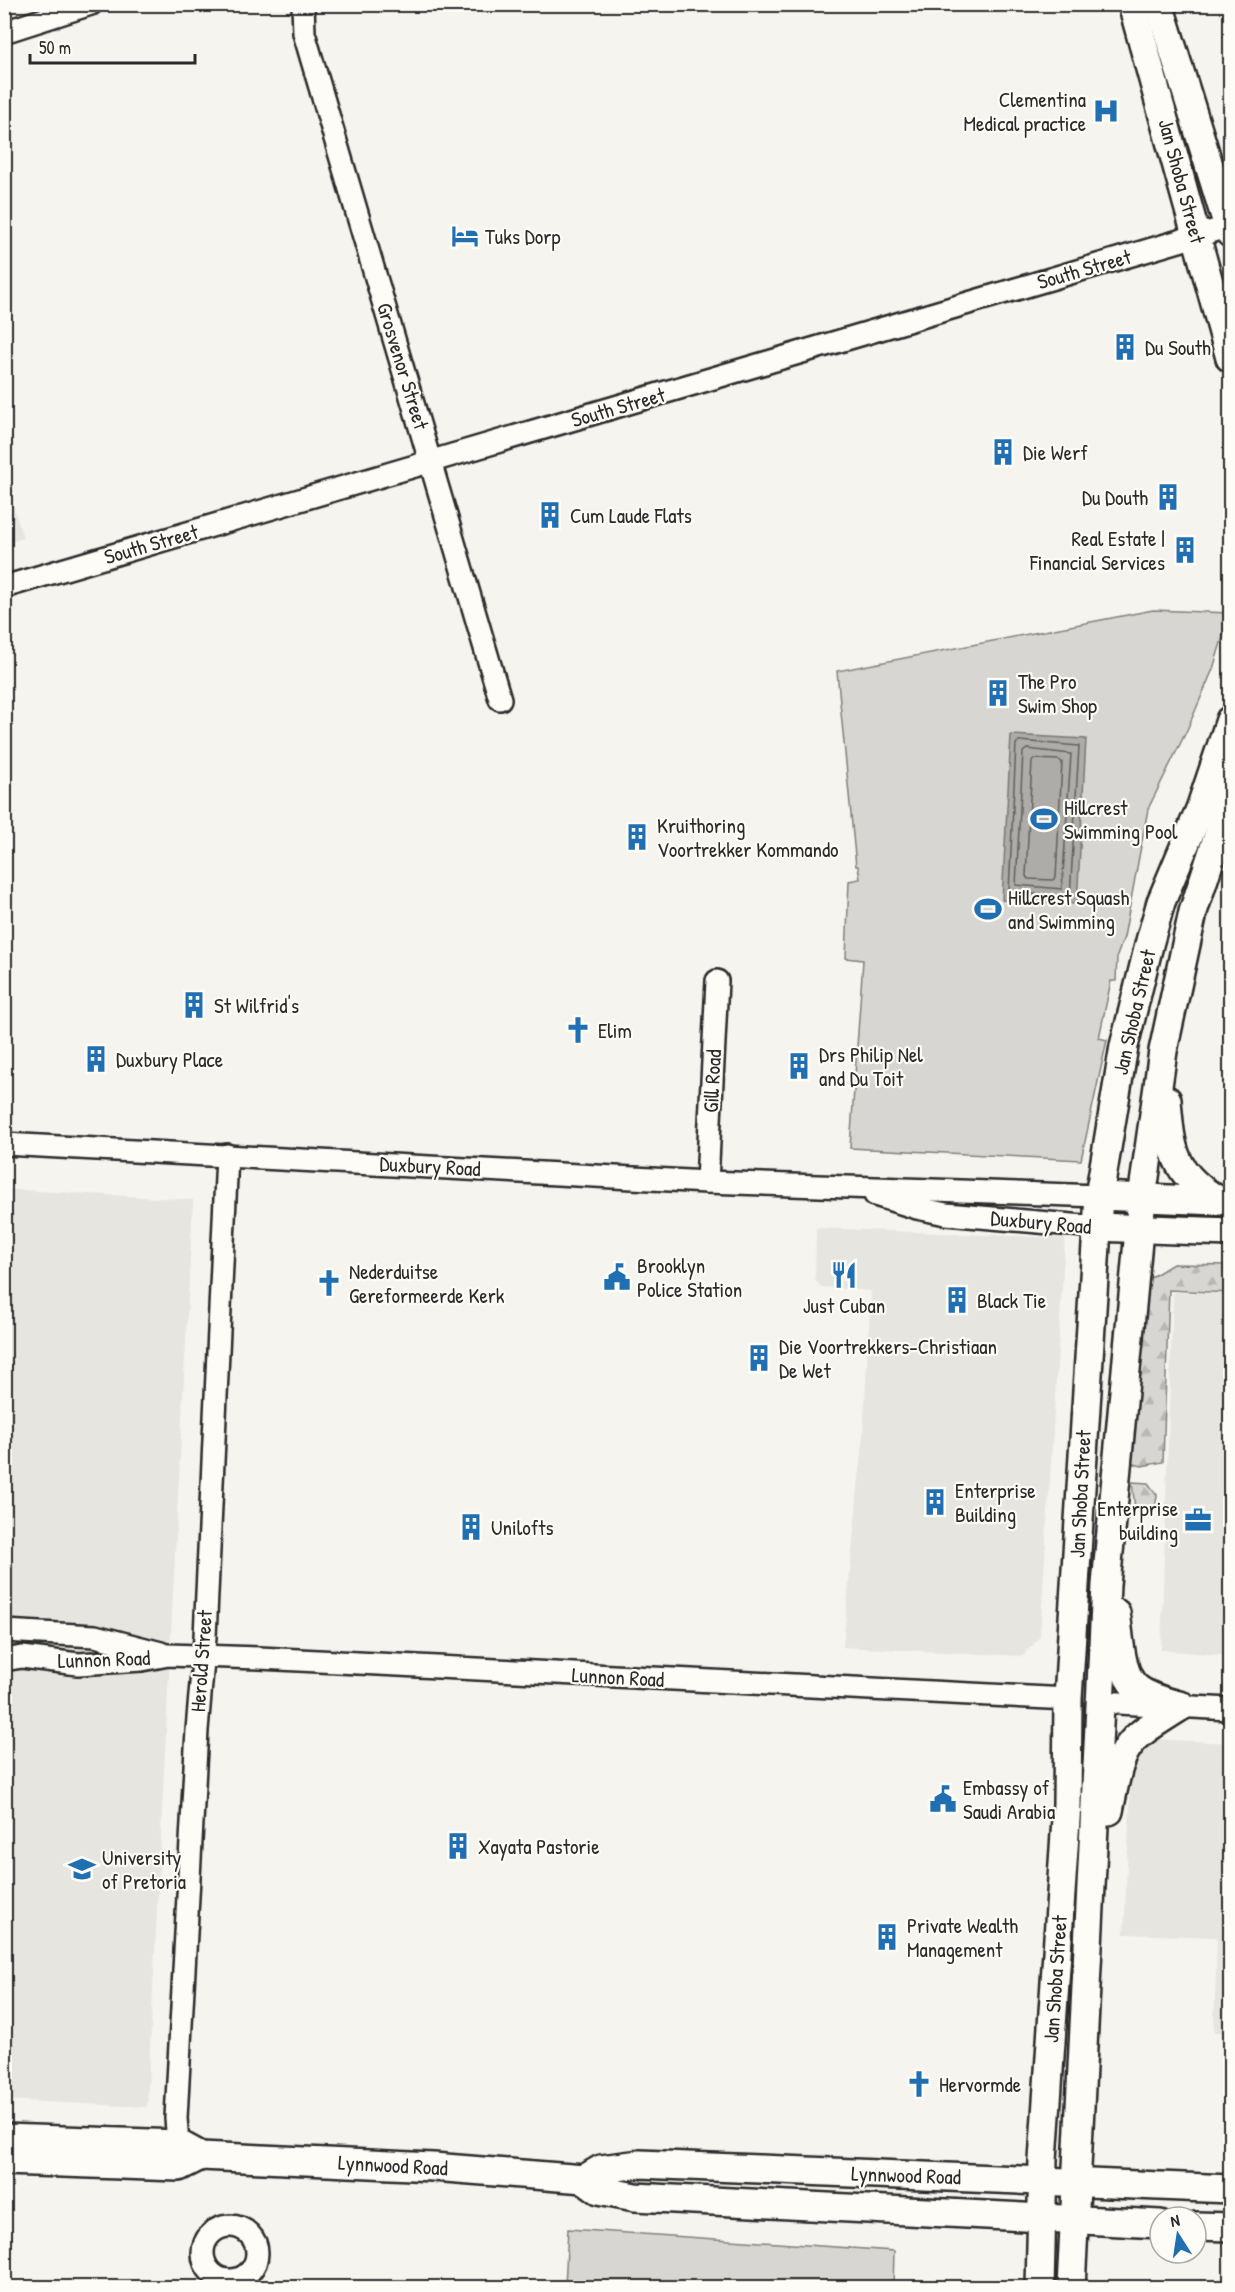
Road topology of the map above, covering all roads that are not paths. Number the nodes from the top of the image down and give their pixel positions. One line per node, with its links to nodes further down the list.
1 (91, 4): 6 (street)
2 (287, 4): 7 (street, Grosvenor Street)
3 (303, 4): 7 (street, Grosvenor Street)
4 (1132, 4): 9 (main road, Jan Shoba Street)
5 (1159, 4): 8 (main road, Jan Shoba Street)
6 (4, 32)
7 (304, 33): 11 (street, Grosvenor Street)
8 (1230, 229): 9 (street, South Street)
9 (1197, 236): 10 (main road, Jan Shoba Street); 11 (street, South Street)
10 (1230, 358)
11 (431, 462): 12 (street, South Street); 13 (street, Grosvenor Street)
12 (4, 587)
13 (500, 699)
14 (1230, 720): 22 (main road, Jan Shoba Street)
15 (1230, 799): 17 (main road, Jan Shoba Street)
16 (717, 981): 20 (street, Gill Road)
17 (1163, 1051): 23 (main road, Jan Shoba Street); 24 (main road)
18 (4, 1144): 19 (street, Duxbury Road)
19 (227, 1155): 20 (street, Duxbury Road); 31 (street, Herold Street)
20 (707, 1182): 21 (street, Duxbury Road)
21 (855, 1188): 22 (street, Duxbury Road); 25 (street, Duxbury Road)
22 (1099, 1196): 23 (main road, Duxbury Road); 25 (main road, Jan Shoba Street)
23 (1142, 1198): 24 (main road, Duxbury Road); 26 (main road, Jan Shoba Street)
24 (1225, 1201)
25 (1096, 1227): 26 (main road, Duxbury Road); 33 (main road, Jan Shoba Street)
26 (1139, 1229): 27 (main road, Duxbury Road); 28 (main road, Jan Shoba Street)
27 (1230, 1232)
28 (1107, 1578): 33 (main road); 34 (main road, Jan Shoba Street); 35 (main road)
29 (4, 1631): 30 (street, Lunnon Road)
30 (168, 1655): 31 (street, Lunnon Road); 32 (street, Lunnon Road)
31 (204, 1657): 33 (street, Lunnon Road); 40 (street, Herold Street)
32 (4, 1660)
33 (1068, 1700): 37 (main road, Jan Shoba Street)
34 (1100, 1702): 35 (street); 37 (main road); 38 (main road, Jan Shoba Street)
35 (1182, 1706): 36 (street); 38 (main road)
36 (1230, 1708)
37 (1067, 1804): 43 (main road, Jan Shoba Street)
38 (1093, 1851): 44 (main road, Jan Shoba Street)
39 (4, 2138): 40 (main road, Lynnwood Road)
40 (186, 2156): 41 (main road, Lynnwood Road); 42 (main road, Lynnwood Road)
41 (4, 2161)
42 (584, 2178): 43 (main road, Lynnwood Road); 46 (main road, Lynnwood Road)
43 (1044, 2180): 44 (main road, Lynnwood Road); 46 (main road, Jan Shoba Street)
44 (1077, 2181): 45 (main road, Lynnwood Road); 47 (main road, Jan Shoba Street)
45 (1230, 2189)
46 (1043, 2219): 47 (main road, Lynnwood Road); 51 (main road, Jan Shoba Street)
47 (1075, 2220): 48 (main road, Lynnwood Road); 52 (main road, Jan Shoba Street)
48 (1148, 2223)
49 (1208, 2227): 50 (main road)
50 (1230, 2228)
51 (1040, 2288)
52 (1071, 2288)

